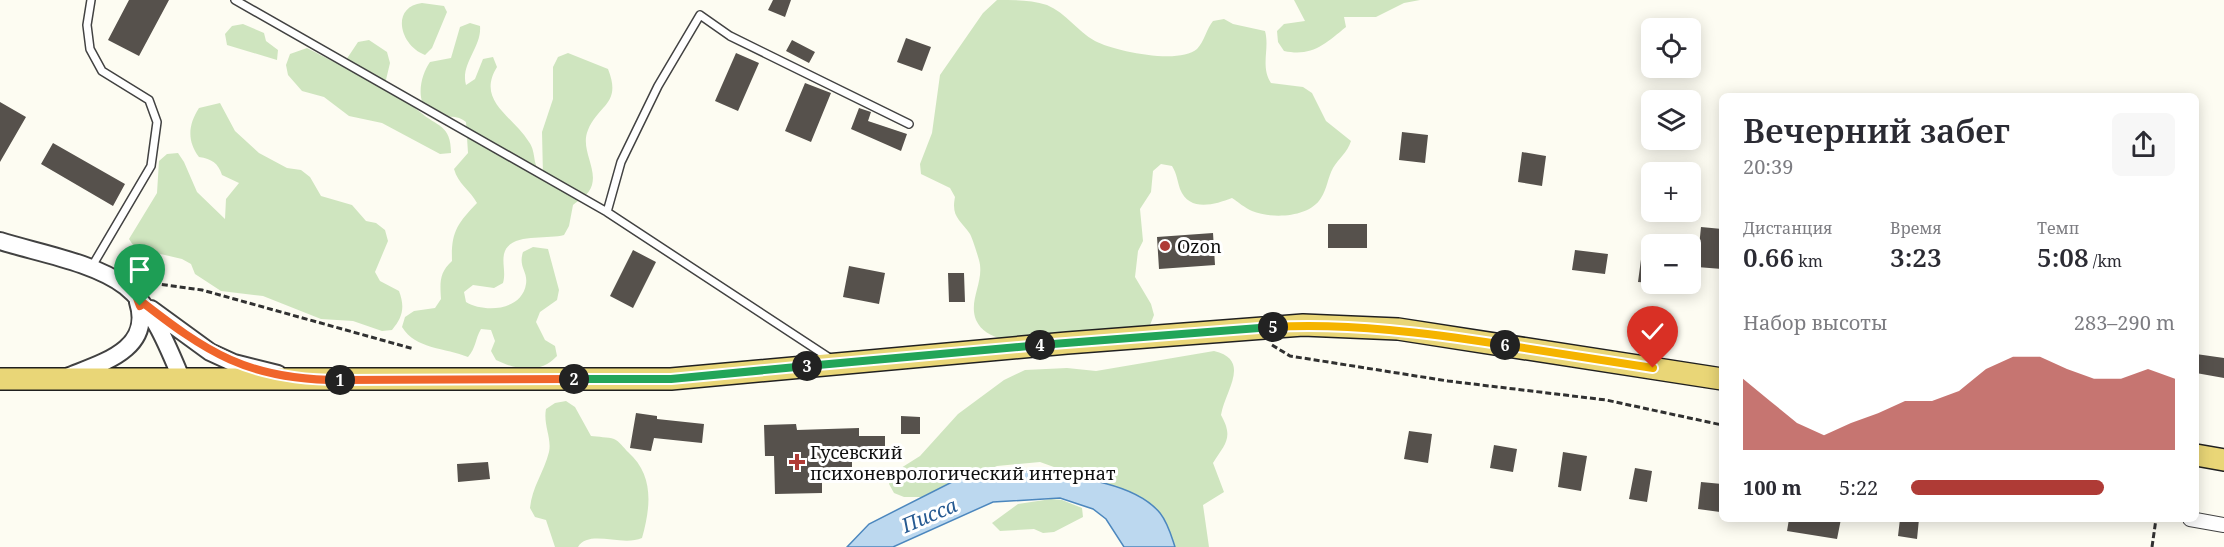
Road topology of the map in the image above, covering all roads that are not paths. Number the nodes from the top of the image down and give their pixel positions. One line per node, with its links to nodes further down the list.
1 (91, 0): 6 (lane)
2 (235, 0): 4 (lane)
3 (909, 124): 4 (lane)
4 (607, 212): 8 (lane)
5 (0, 241): 6 (street)
6 (91, 268): 7 (street)
7 (137, 298): 10 (street); 12 (street); 13 (street)
8 (838, 364): 11 (main road); 13 (main road)
9 (0, 379): 10 (main road)
10 (60, 379): 12 (main road)
11 (1719, 379)
12 (182, 380): 13 (main road)
13 (302, 380)
14 (2199, 456): 15 (main road)
15 (2224, 460)
16 (2199, 521): 17 (street)
17 (2224, 525)

